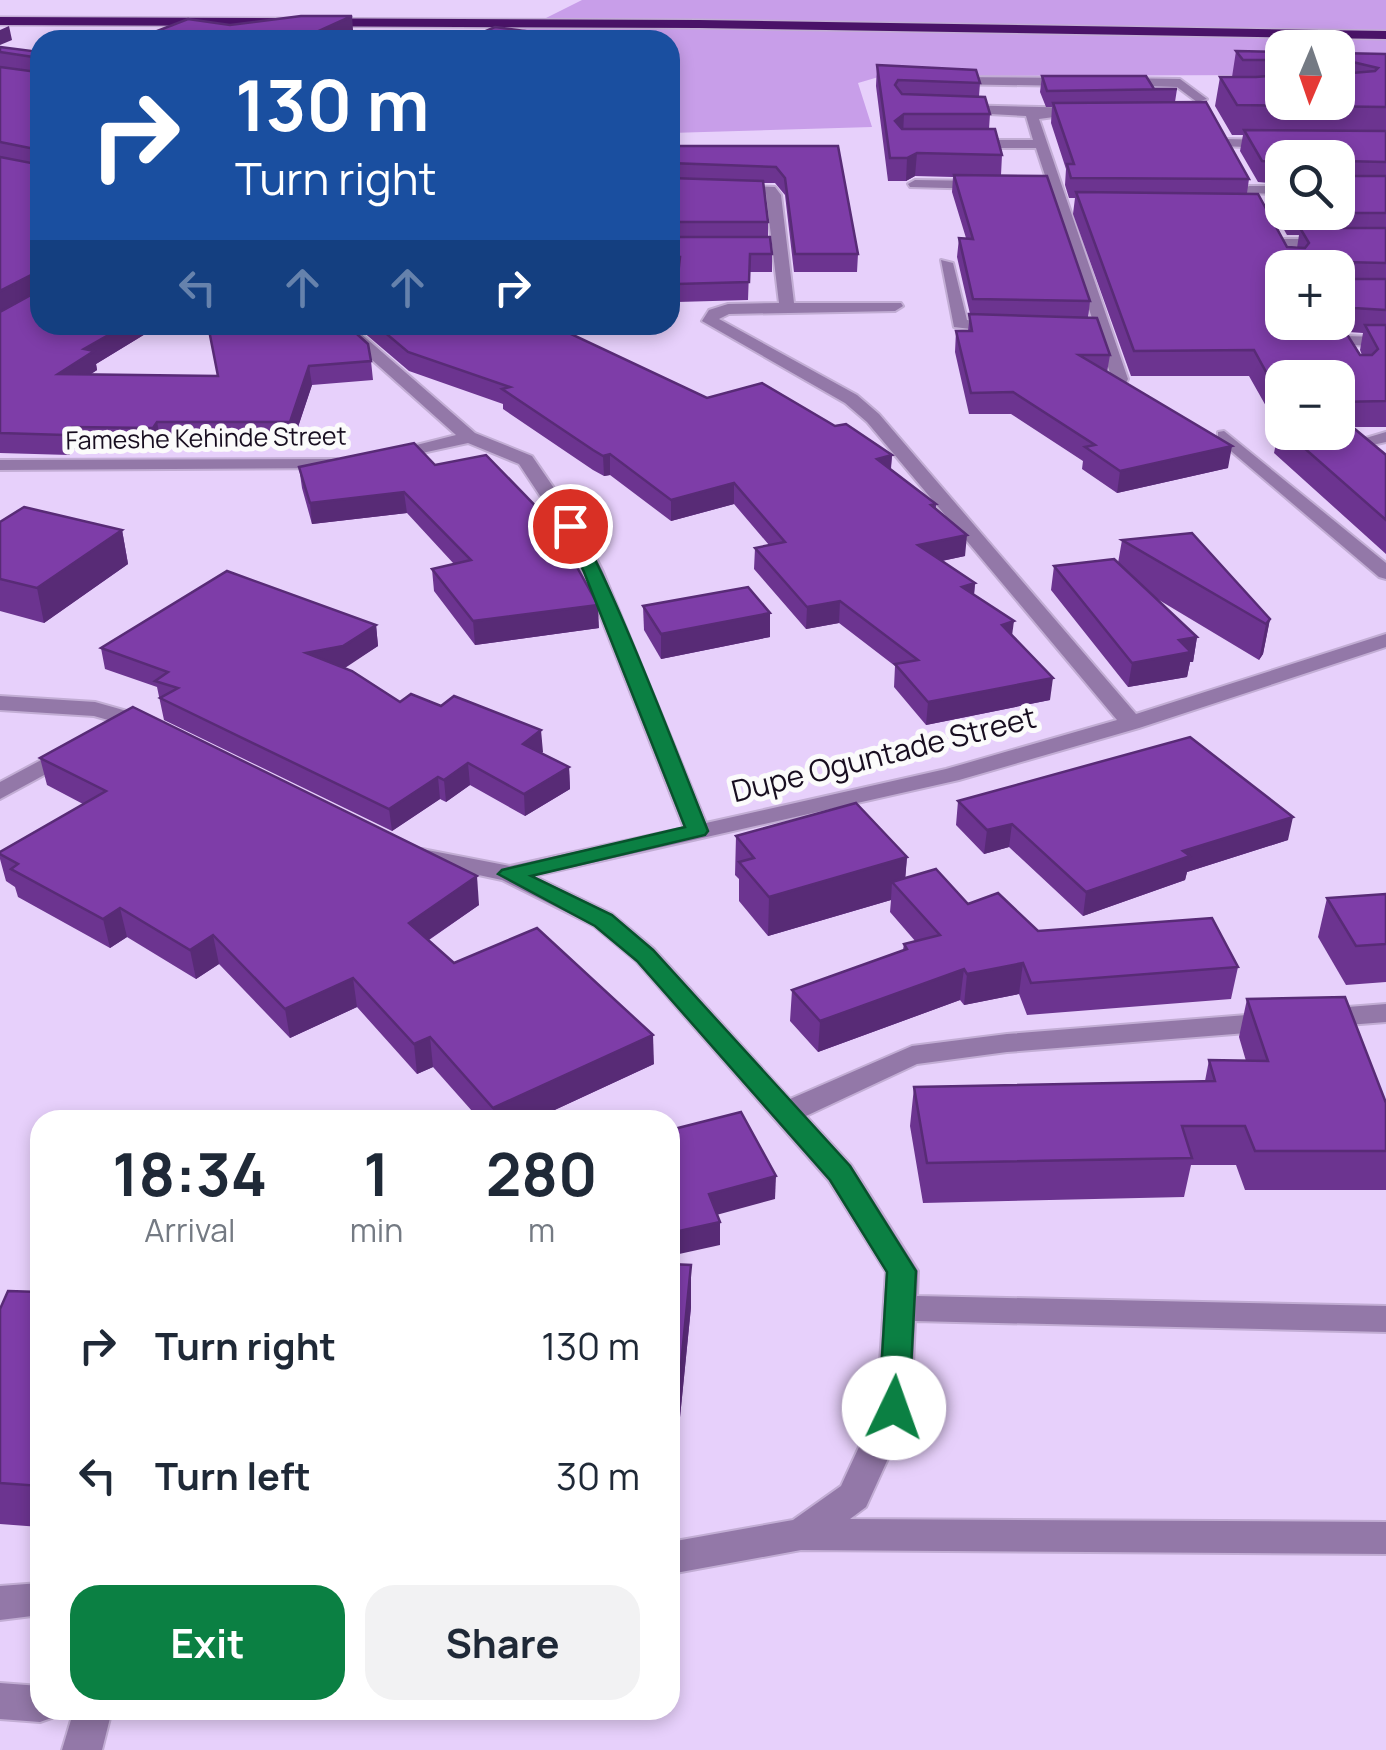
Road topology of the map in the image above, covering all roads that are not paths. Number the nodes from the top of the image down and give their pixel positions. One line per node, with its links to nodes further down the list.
1 (0, 21): 2 (highway)
2 (1386, 36)
3 (944, 82): 4 (street)
4 (1081, 82)
5 (1100, 82): 7 (street)
6 (1221, 95): 7 (street)
7 (1201, 98): 11 (street)
8 (936, 109): 10 (street)
9 (1101, 112): 10 (street)
10 (1037, 113): 15 (street)
11 (1191, 113)
12 (1217, 128): 13 (street)
13 (1225, 143): 16 (street); 17 (street)
14 (942, 144): 15 (street)
15 (1040, 144): 22 (street)
16 (1265, 144)
17 (1233, 159)
18 (1241, 174): 24 (street)
19 (915, 184): 20 (street)
20 (994, 186)
21 (1034, 186): 22 (street)
22 (1054, 186): 26 (street)
23 (680, 187): 32 (street)
24 (1249, 190): 25 (street); 28 (street)
25 (1265, 190)
26 (1060, 206): 27 (street); 41 (street)
27 (1080, 206)
28 (1259, 208)
29 (1270, 230): 30 (street)
30 (1386, 243)
31 (762, 247): 32 (street)
32 (780, 247): 35 (street)
33 (946, 262): 36 (street)
34 (895, 306): 35 (street)
35 (788, 307): 51 (street)
36 (1017, 330)
37 (352, 335): 43 (street)
38 (1342, 340): 39 (street); 40 (street)
39 (1386, 342)
40 (1351, 356)
41 (1120, 380)
42 (1224, 436): 47 (street)
43 (470, 437): 45 (street, Fameshe Kehinde Street); 54 (street)
44 (1386, 437): 46 (street)
45 (0, 465)
46 (1386, 474)
47 (1386, 573)
48 (1386, 640): 51 (street, Dupe Oguntade Street)
49 (0, 703): 50 (street)
50 (129, 718): 52 (street); 53 (street)
51 (1131, 723): 54 (street, Dupe Oguntade Street)
52 (173, 737)
53 (0, 792)
54 (697, 831): 56 (street, Dupe Oguntade Street)
55 (397, 847): 56 (street, Dupe Oguntade Street)
56 (510, 874): 58 (street)
57 (1386, 1014): 58 (street)
58 (786, 1113): 59 (street)
59 (900, 1308): 60 (street); 61 (street)
60 (1386, 1319)
61 (801, 1534): 62 (street); 63 (street)
62 (1386, 1538)
63 (680, 1556)
64 (30, 1600): 65 (street)
65 (0, 1603)
66 (0, 1701): 67 (street)
67 (30, 1703)
68 (90, 1720): 69 (street)
69 (82, 1750)

